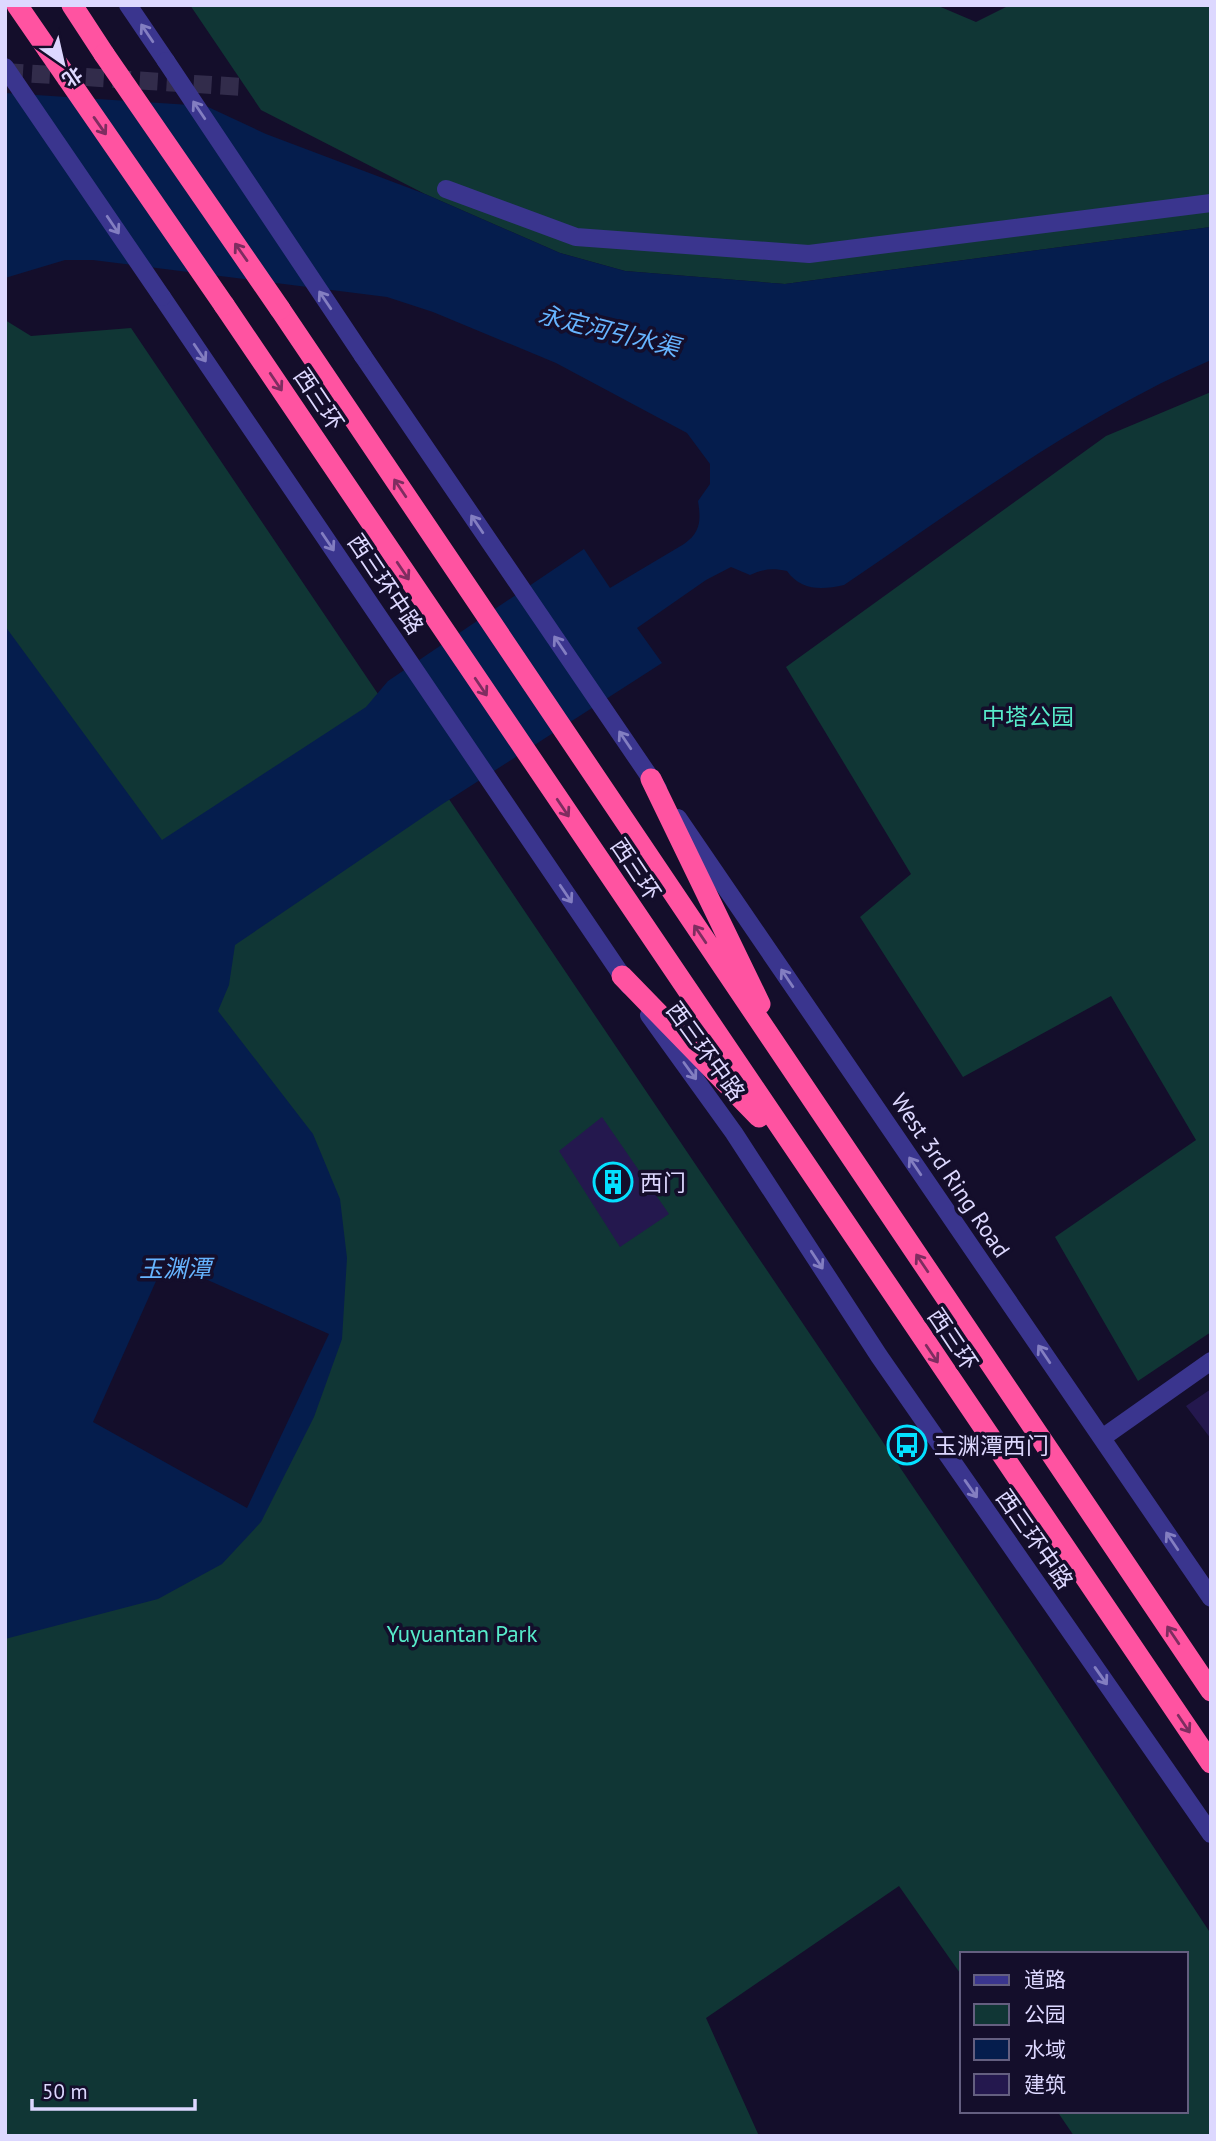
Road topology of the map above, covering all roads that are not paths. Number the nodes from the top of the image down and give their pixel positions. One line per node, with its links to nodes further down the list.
1 (17, 5): 10 (highway, 西三环, one-way to 10, bridge)
2 (72, 5): 9 (highway, 西三环, one-way to 2, bridge)
3 (128, 5): 7 (street, one-way to 3, bridge)
4 (5, 67): 8 (street, 西三环中路, one-way to 8, bridge)
5 (446, 189): 6 (street)
6 (1211, 203)
7 (651, 779): 9 (highway); 12 (street, West 3rd Ring Road, one-way to 7)
8 (622, 976): 10 (highway); 16 (street, 西三环中路, one-way to 16)
9 (792, 1072): 14 (highway, 西三环, one-way to 9)
10 (797, 1156): 15 (highway, 西三环, one-way to 15)
11 (1211, 1361): 12 (street)
12 (1102, 1438): 13 (street, West 3rd Ring Road, one-way to 12)
13 (1211, 1598)
14 (1211, 1691)
15 (1211, 1763)
16 (1211, 1834)

